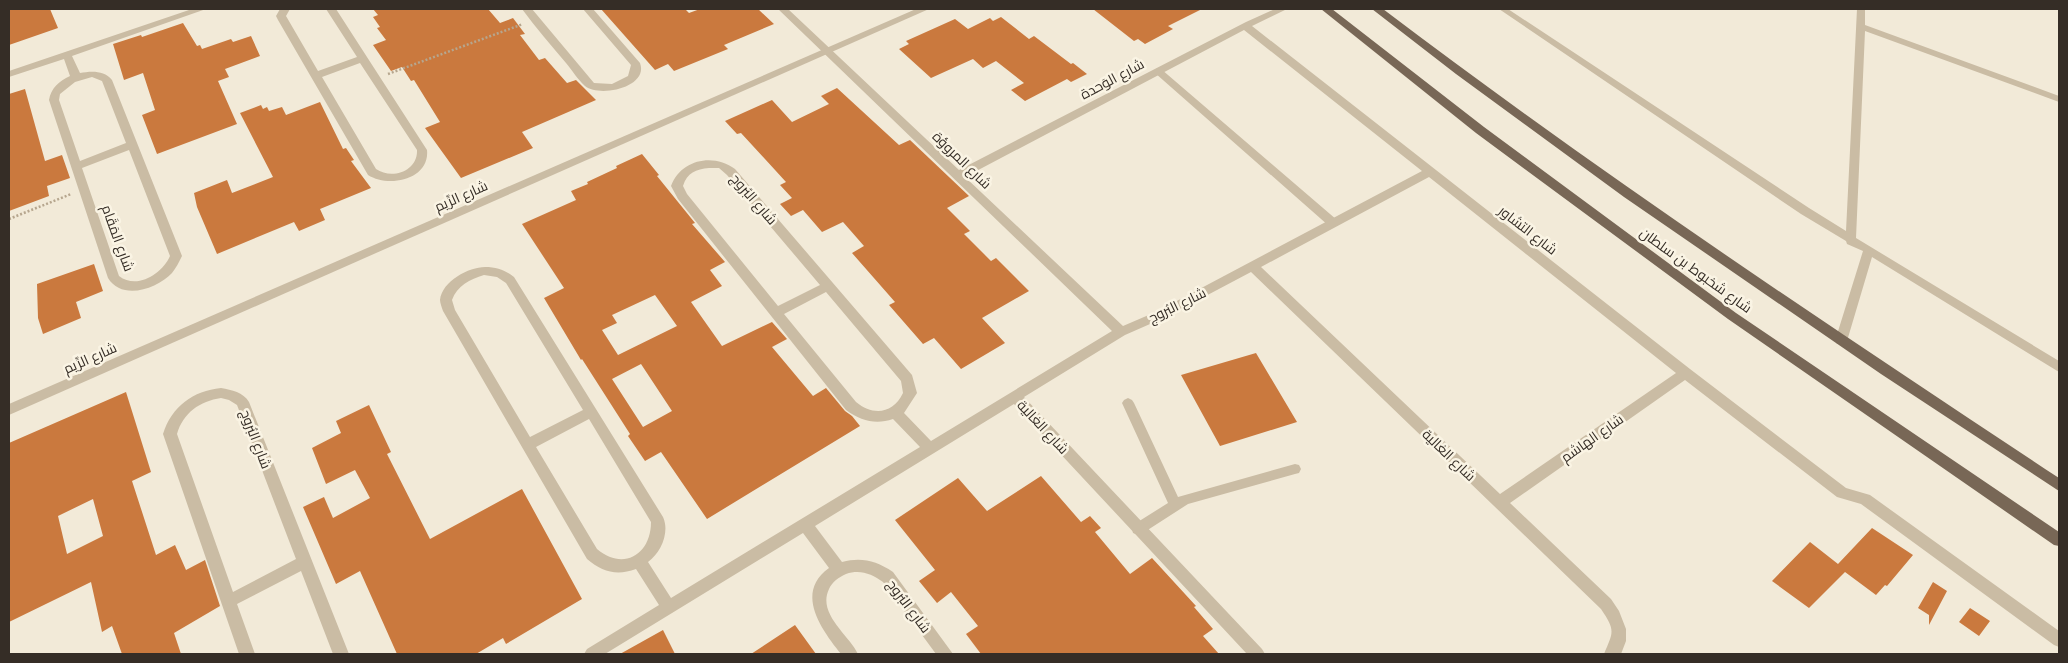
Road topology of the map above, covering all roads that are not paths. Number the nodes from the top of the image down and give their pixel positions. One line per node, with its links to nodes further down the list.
1 (201, 9): 13 (street)
2 (285, 9): 21 (street)
3 (331, 9): 18 (street)
4 (527, 9): 5 (street)
5 (588, 9)
6 (783, 9): 16 (street, شارع المروؤة)
7 (924, 9): 16 (street, شارع الرِّيم)
8 (1282, 9): 14 (street, شارع الوَحدة)
9 (1326, 9): 51 (main road, شارع شخبوط بن سلطان)
10 (1377, 9): 35 (main road, شارع شخبوط بن سلطان)
11 (1503, 9): 29 (lane)
12 (1861, 9): 15 (lane)
13 (178, 12): 17 (street)
14 (1245, 26): 19 (street, شارع الوَحدة); 26 (street, شارع التشاور)
15 (1860, 26): 23 (lane); 29 (lane)
16 (828, 52): 27 (street, شارع المروؤة); 40 (street, شارع الرِّيم)
17 (67, 55): 20 (street); 22 (street)
18 (363, 58): 21 (street); 21 (street)
19 (1158, 71): 27 (street, شارع الوَحدة); 28 (lane)
20 (9, 74)
21 (316, 76)
22 (76, 78): 24 (street, شارع المَقَام); 25 (street, شارع المَقَام)
23 (2059, 99)
24 (133, 145): 25 (street); 25 (street, شارع المَقَام)
25 (77, 166)
26 (1430, 172): 28 (street, شارع البُروج); 37 (street, شارع التشاور)
27 (957, 176): 34 (street, شارع المروؤة)
28 (1333, 223): 31 (street, شارع البُروج)
29 (1851, 241): 30 (lane)
30 (1868, 251): 35 (lane); 36 (lane)
31 (1253, 267): 34 (street, شارع البُروج); 47 (street, شارع الغالية)
32 (828, 286): 33 (street); 33 (street, شارع البُروج); 42 (street, شارع البُروج)
33 (776, 313): 42 (street, شارع البُروج)
34 (1121, 332): 38 (street, شارع البُروج)
35 (1841, 341): 46 (main road, شارع شخبوط بن سلطان)
36 (2059, 367)
37 (1685, 373): 47 (street, شارع الهاشم); 57 (street, شارع التشاور)
38 (1015, 396): 44 (street, شارع البُروج); 50 (street, شارع الغالية)
39 (1128, 403): 48 (lane)
40 (9, 410)
41 (591, 412): 43 (street); 43 (street); 52 (street)
42 (896, 413): 44 (street)
43 (527, 445): 52 (street)
44 (930, 449): 49 (street, شارع البُروج)
45 (1295, 469): 48 (lane)
46 (2059, 485)
47 (1499, 503): 64 (street, شارع الغالية)
48 (1175, 504): 50 (lane)
49 (805, 524): 54 (street); 56 (street, شارع البُروج)
50 (1138, 530): 63 (street, شارع الغالية)
51 (2059, 540)
52 (639, 561): 56 (street)
53 (304, 562): 55 (street); 55 (street, شارع البُروج); 59 (street, شارع البُروج)
54 (839, 570): 61 (street); 62 (street, شارع البُروج)
55 (229, 602): 58 (street, شارع البُروج)
56 (668, 607): 60 (street, شارع البُروج)
57 (2059, 640)
58 (247, 654)
59 (340, 654)
60 (592, 654)
61 (850, 654)
62 (945, 654)
63 (1257, 654)
64 (1612, 654)

